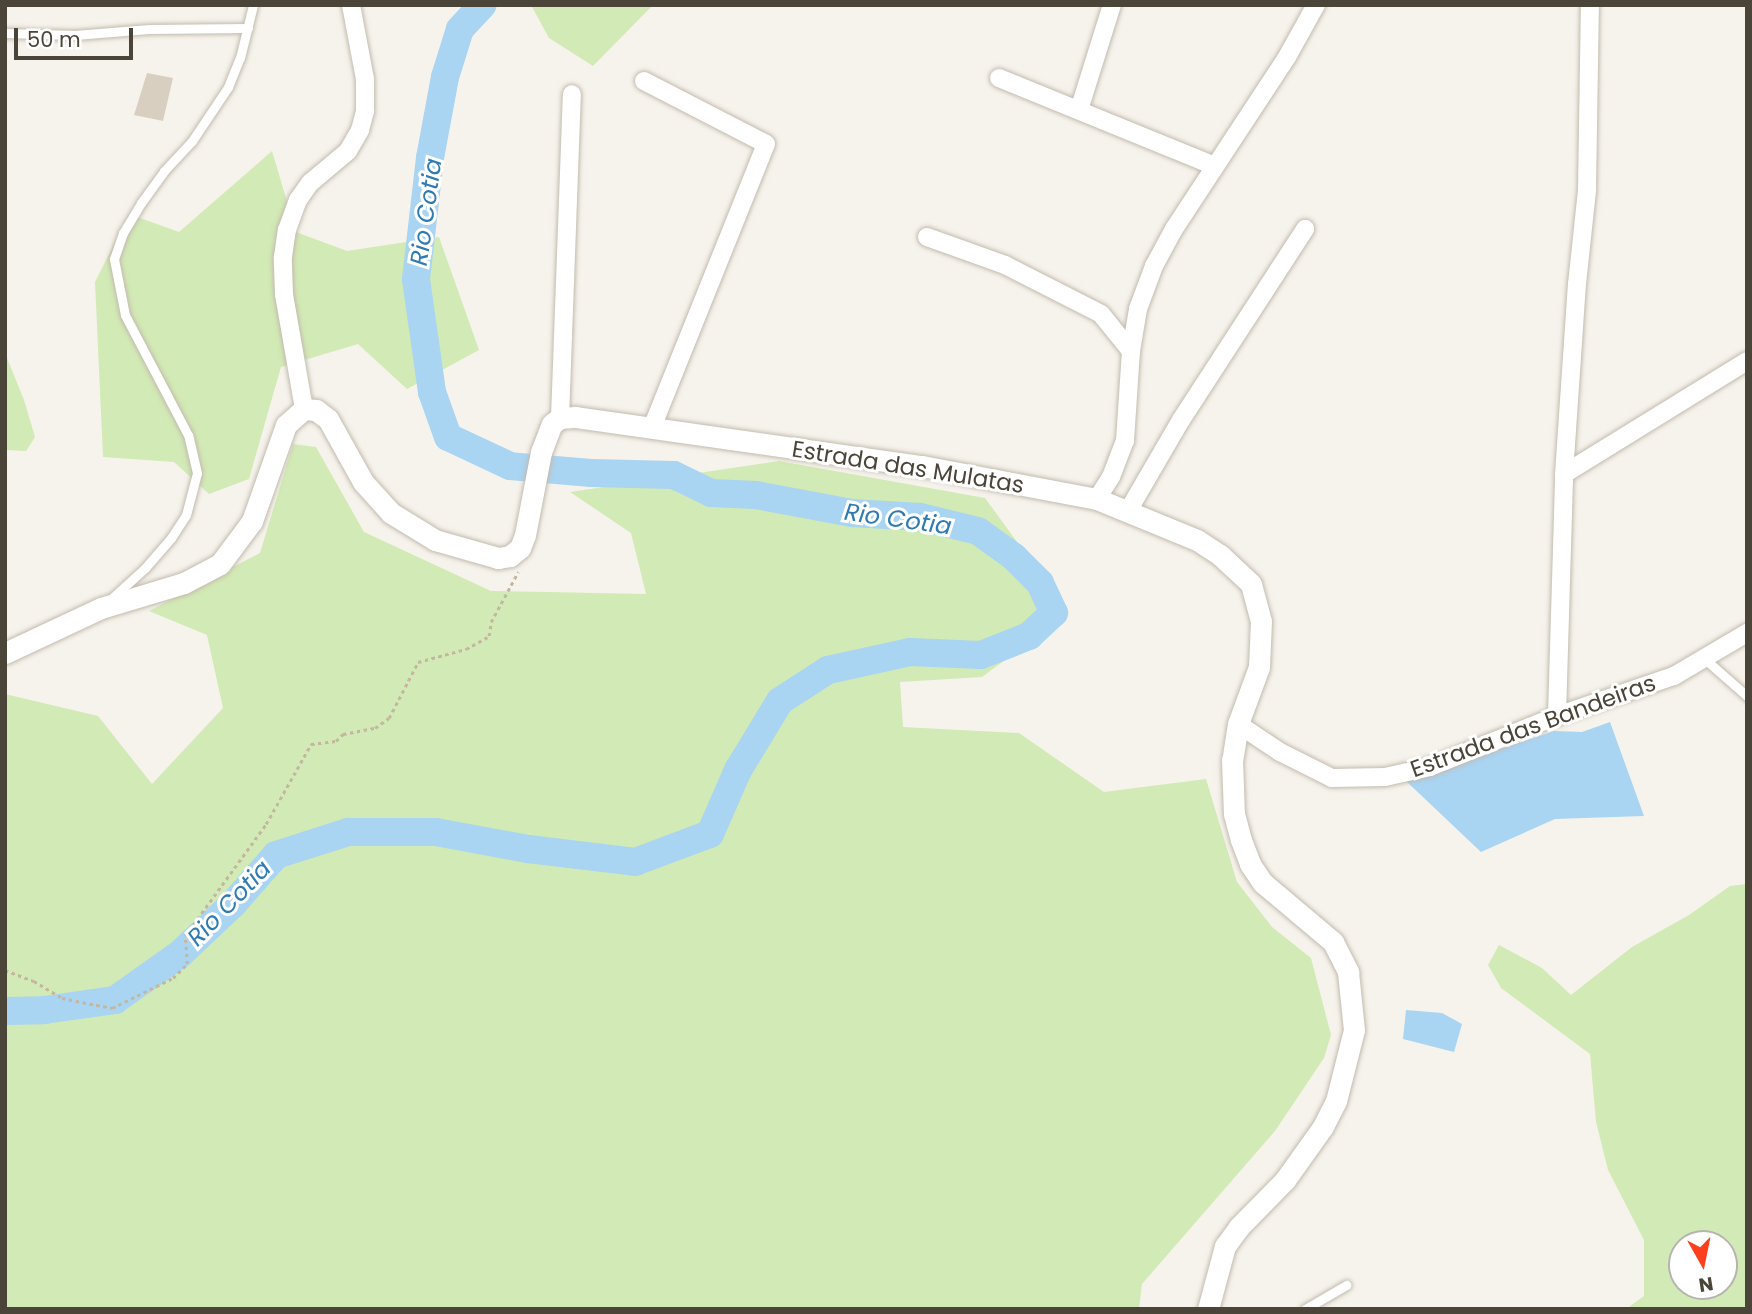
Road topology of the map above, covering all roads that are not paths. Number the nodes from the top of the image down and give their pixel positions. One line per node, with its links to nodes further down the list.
1 (253, 5): 6 (lane)
2 (351, 5): 17 (street)
3 (1112, 5): 11 (street)
4 (1316, 5): 12 (street)
5 (1590, 5): 20 (street)
6 (248, 28): 7 (lane); 23 (lane)
7 (5, 33)
8 (999, 78): 11 (street)
9 (644, 81): 19 (street)
10 (572, 94): 18 (street)
11 (1079, 110): 12 (street)
12 (1215, 166): 15 (street)
13 (1305, 229): 22 (street)
14 (928, 237): 15 (street)
15 (1130, 351): 21 (street)
16 (1747, 361): 20 (street)
17 (304, 409): 18 (street); 23 (street)
18 (560, 418): 19 (street, Estrada das Mulatas)
19 (652, 427): 21 (street, Estrada das Mulatas)
20 (1564, 474): 28 (street)
21 (1097, 499): 22 (street, Estrada das Mulatas)
22 (1128, 511): 29 (street, Estrada das Mulatas)
23 (101, 608): 25 (street)
24 (1747, 633): 26 (street, Estrada das Bandeiras)
25 (5, 653)
26 (1706, 660): 27 (lane); 28 (street, Estrada das Bandeiras)
27 (1747, 696)
28 (1557, 716): 29 (street, Estrada das Bandeiras)
29 (1238, 724): 31 (street, Estrada das Mulatas)
30 (1346, 1285): 32 (lane)
31 (1208, 1309)
32 (1305, 1309)

